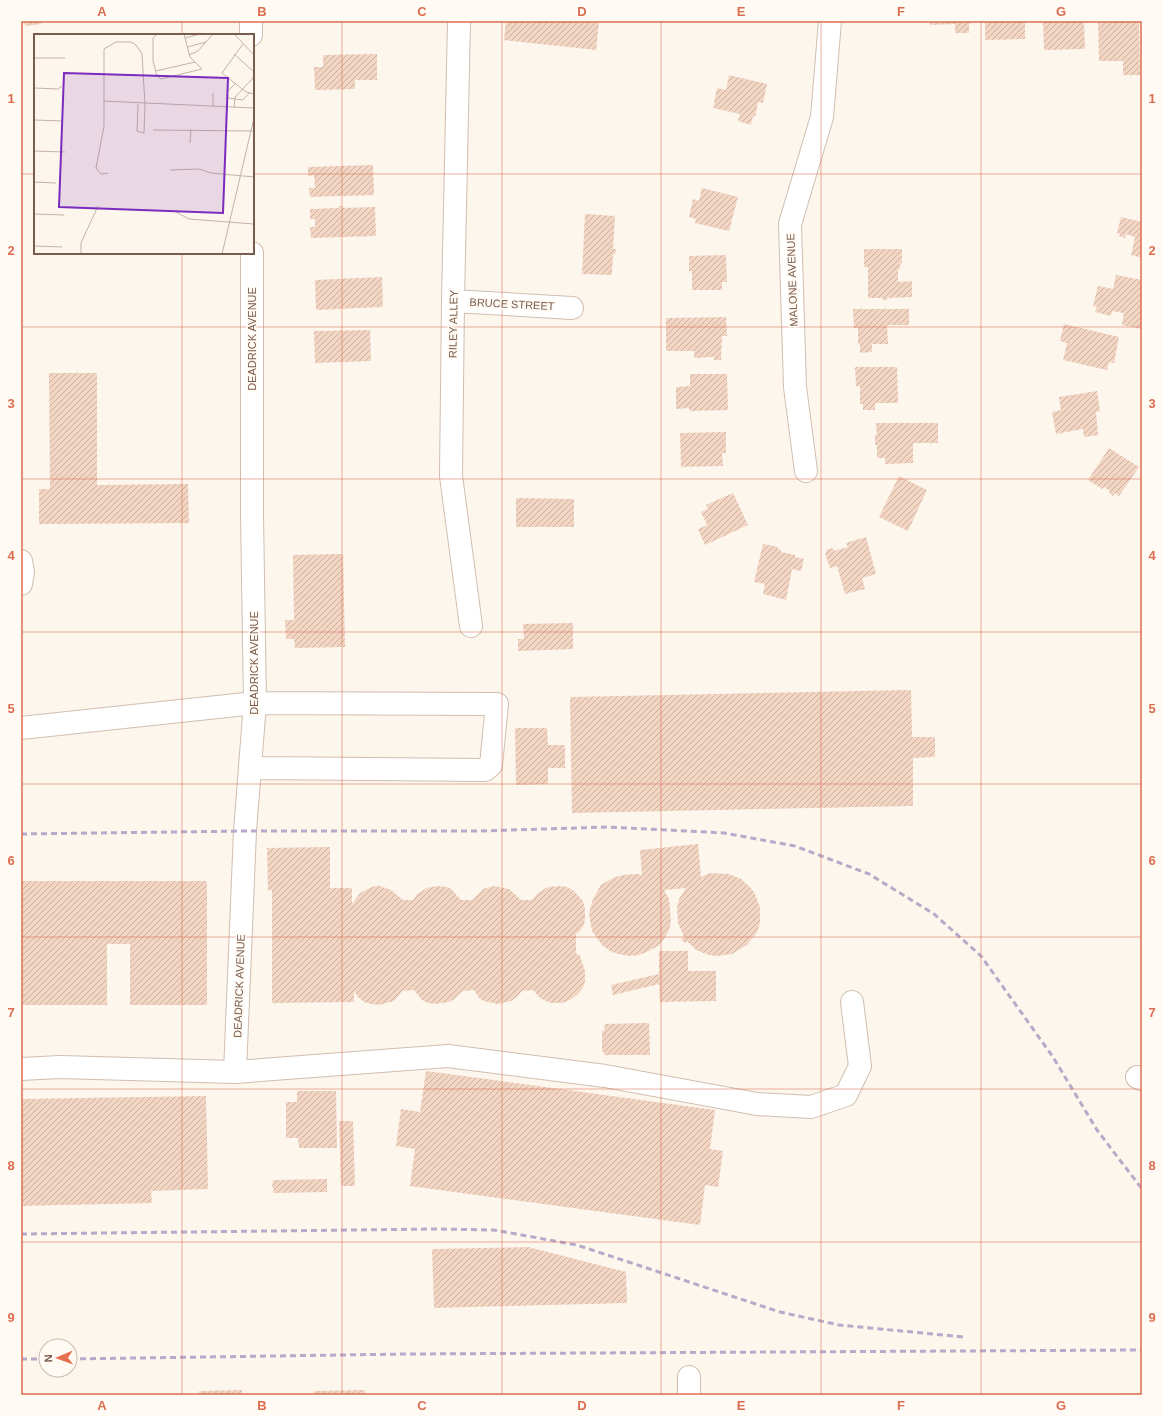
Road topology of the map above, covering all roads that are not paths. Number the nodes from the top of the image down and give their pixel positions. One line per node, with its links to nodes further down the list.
1 (251, 21): 4 (street)
2 (459, 21): 6 (street, RILEY ALLEY)
3 (830, 21): 8 (street, MALONE AVENUE)
4 (251, 34)
5 (252, 254): 12 (street, DEADRICK AVENUE)
6 (453, 301): 7 (street, BRUCE STREET); 11 (street, RILEY ALLEY)
7 (572, 308)
8 (806, 471)
9 (21, 561): 10 (street)
10 (21, 584)
11 (470, 626)
12 (255, 703): 13 (street); 14 (street, DEADRICK AVENUE); 14 (street)
13 (21, 728)
14 (250, 768): 17 (street, DEADRICK AVENUE)
15 (852, 1002): 17 (street)
16 (21, 1069): 17 (street)
17 (235, 1072)

